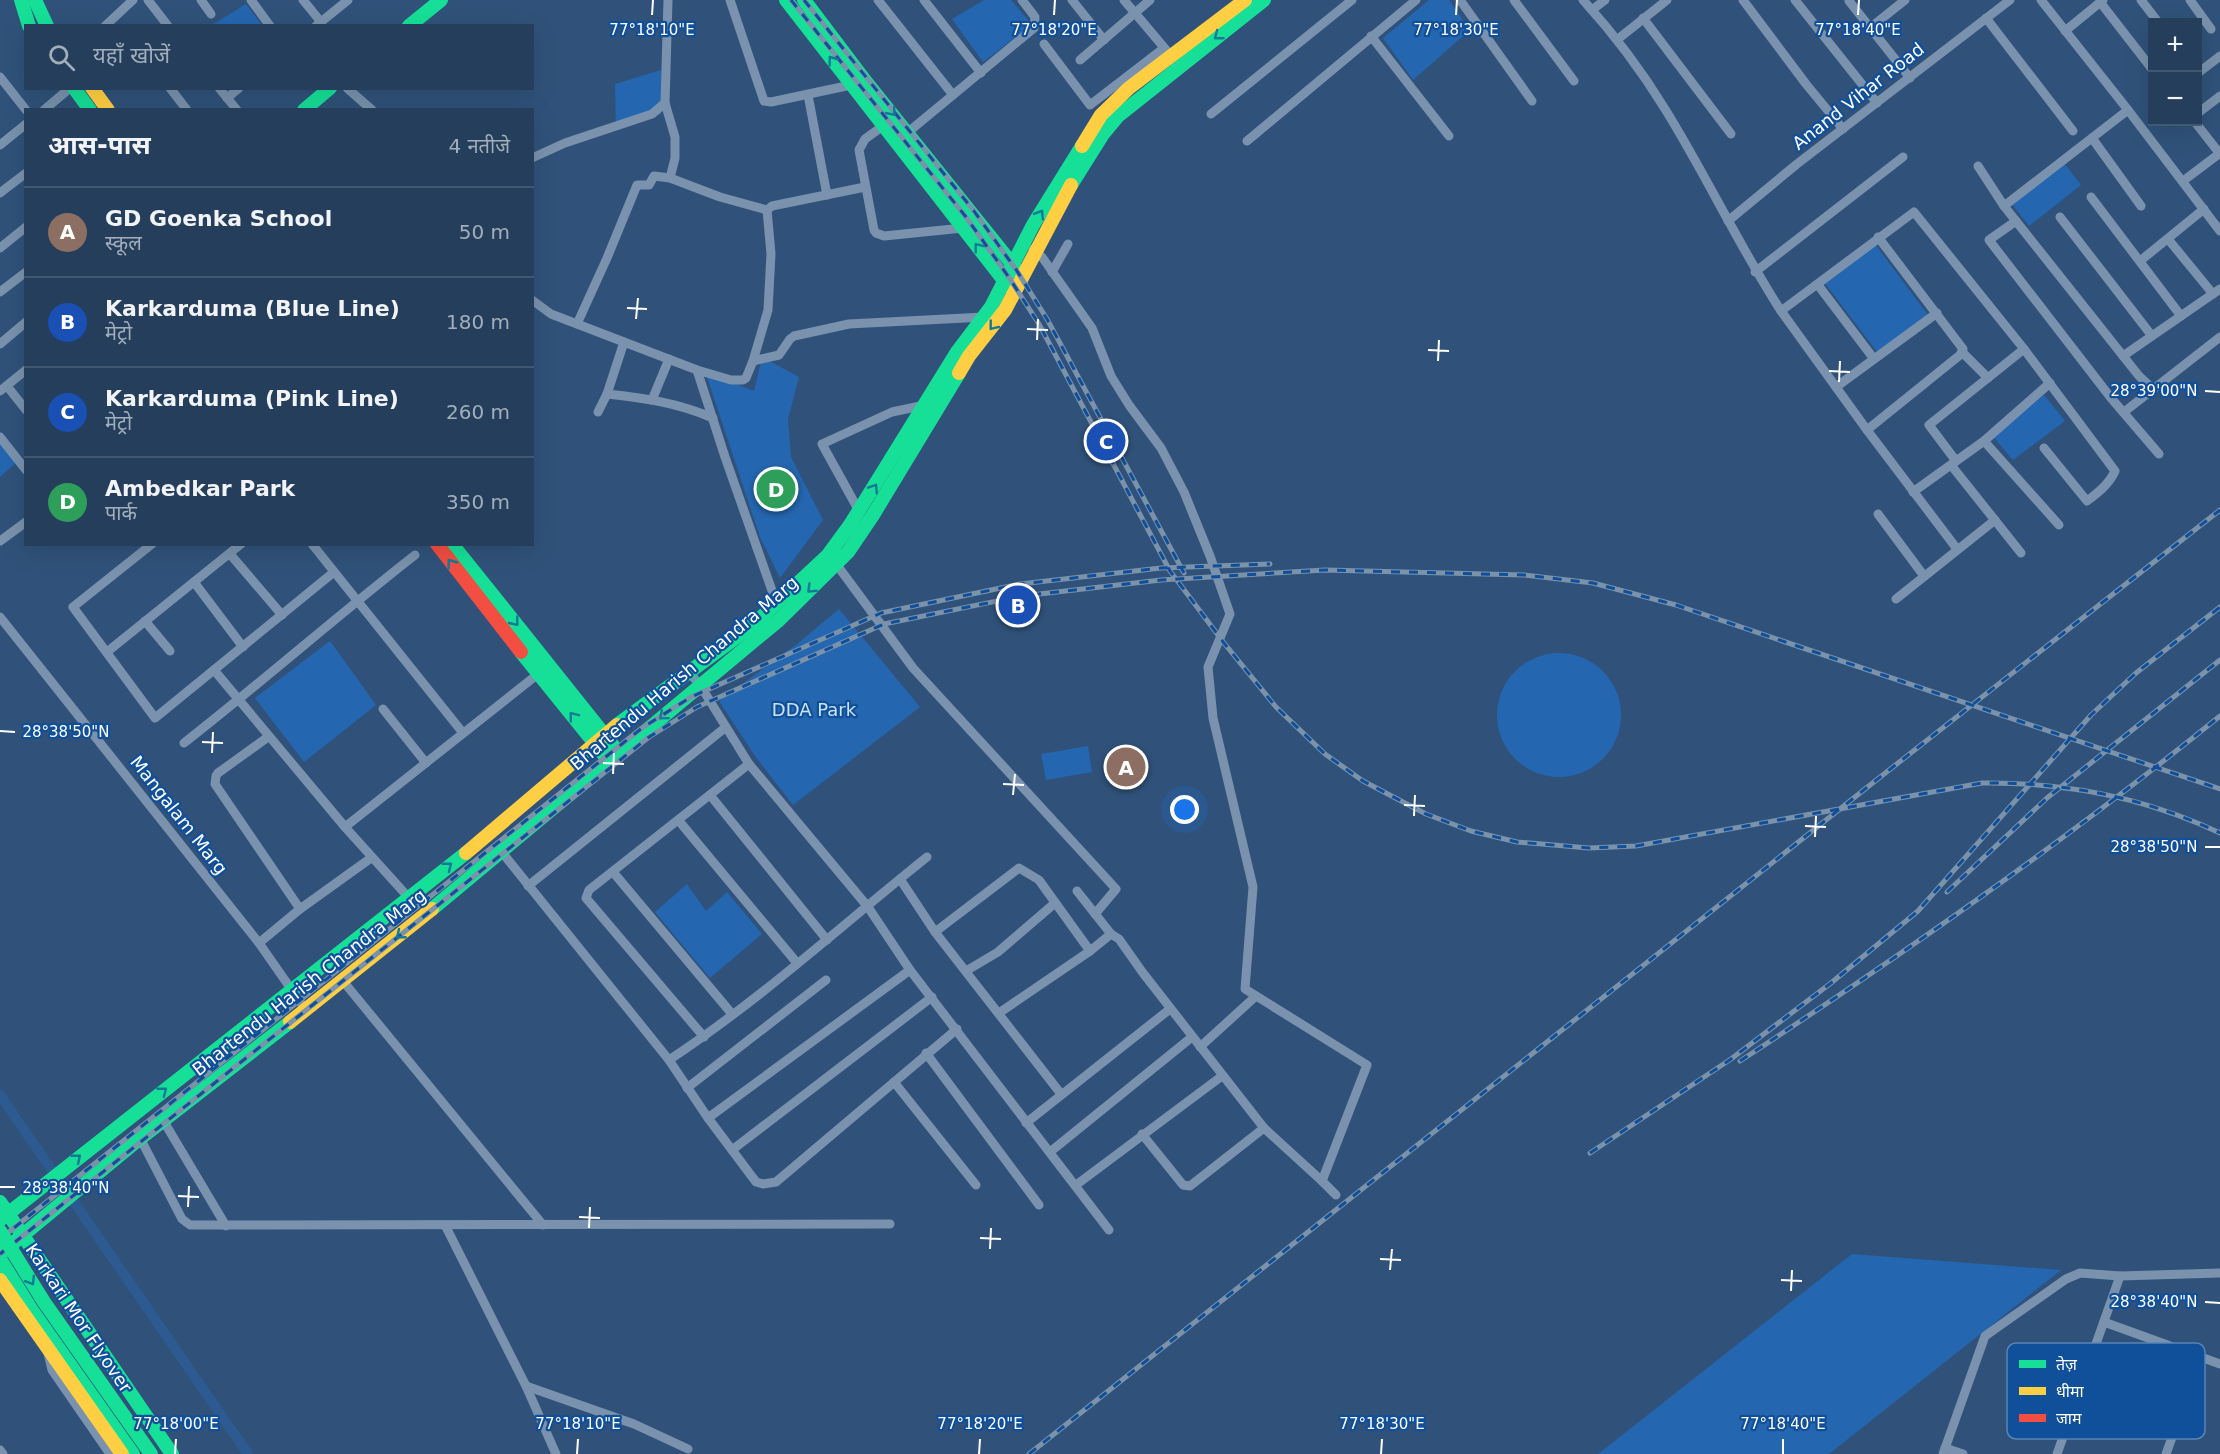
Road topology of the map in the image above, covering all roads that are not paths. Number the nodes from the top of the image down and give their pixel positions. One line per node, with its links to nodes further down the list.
1 (21, 0): 45 (main road)
2 (35, 0): 46 (main road)
3 (133, 0): 44 (street)
4 (148, 0): 47 (street)
5 (201, 0): 39 (street)
6 (251, 0): 48 (street)
7 (303, 0): 49 (street)
8 (348, 0): 49 (street)
9 (441, 0): 50 (main road)
10 (668, 0): 82 (street)
11 (730, 0): 77 (street)
12 (786, 0): 67 (main road, one-way to 12)
13 (804, 0): 100 (main road, one-way to 100)
14 (878, 0): 78 (street)
15 (924, 0): 63 (street)
16 (1022, 0): 63 (street)
17 (1072, 0): 56 (street)
18 (1124, 0): 40 (street)
19 (1150, 0): 40 (street)
20 (1245, 0): 59 (main road, Bhartendu Harish Chandra Marg)
21 (1264, 0): 59 (main road, Bhartendu Harish Chandra Marg, one-way to 59)
22 (1352, 0): 94 (street)
23 (1416, 0): 54 (street)
24 (1460, 0): 81 (street)
25 (1514, 0): 66 (street)
26 (1583, 0): 38 (street)
27 (1605, 0): 38 (street)
28 (1667, 0): 41 (street)
29 (1743, 0): 98 (street)
30 (1795, 0): 83 (street)
31 (1849, 0): 51 (street)
32 (1905, 0): 51 (street)
33 (2010, 0): 42 (street, Anand Vihar Road)
34 (2041, 0): 53 (street)
35 (2140, 0): 43 (street)
36 (2190, 0): 52 (street)
37 (2101, 1): 53 (street); 61 (street)
38 (1592, 10): 55 (street)
39 (211, 14)
40 (1134, 14): 56 (street); 59 (street)
41 (1643, 18): 55 (street); 101 (street)
42 (1986, 18): 65 (street, Anand Vihar Road); 99 (street)
43 (2155, 18)
44 (118, 22)
45 (28, 24)
46 (46, 24)
47 (166, 24)
48 (269, 24)
49 (319, 24)
50 (411, 24)
51 (1870, 28): 65 (street)
52 (2211, 29)
53 (2065, 31): 93 (street)
54 (1371, 36): 102 (street); 104 (street)
55 (1617, 39): 122 (street)
56 (1104, 40): 60 (street)
57 (1044, 44): 59 (street)
58 (2220, 56): 62 (street)
59 (1172, 57): 129 (main road, Bhartendu Harish Chandra Marg, one-way to 59); 132 (main road, Bhartendu Harish Chandra Marg)
60 (1080, 60)
61 (2148, 64)
62 (2199, 72)
63 (981, 73): 78 (street)
64 (0, 77): 68 (street)
65 (1910, 78): 83 (street, Anand Vihar Road)
66 (1574, 81)
67 (851, 85): 77 (street); 96 (main road)
68 (4, 89): 84 (street)
69 (69, 90): 85 (street)
70 (74, 90): 86 (main road)
71 (93, 90): 87 (main road)
72 (172, 90): 88 (street)
73 (221, 90): 80 (street)
74 (237, 90): 80 (street)
75 (328, 90): 90 (main road)
76 (349, 90): 91 (street)
77 (808, 94): 115 (street)
78 (953, 95): 100 (street)
79 (2220, 96): 92 (street)
80 (227, 98): 89 (street)
81 (1532, 101)
82 (665, 103): 107 (street); 111 (street)
83 (1877, 103): 98 (street, Anand Vihar Road)
84 (24, 108)
85 (47, 108)
86 (88, 108)
87 (107, 108)
88 (185, 108)
89 (235, 108)
90 (306, 108)
91 (370, 108)
92 (2202, 109)
93 (2128, 110): 103 (street); 112 (street)
94 (1211, 114)
95 (24, 126): 105 (street)
96 (883, 126): 113 (street); 124 (main road)
97 (2198, 126): 106 (street)
98 (1843, 129): 122 (street, Anand Vihar Road)
99 (2073, 131)
100 (907, 133): 134 (main road)
101 (1731, 134)
102 (1449, 136)
103 (2092, 138): 117 (street); 118 (street)
104 (1247, 141)
105 (0, 145)
106 (2220, 154): 112 (street)
107 (534, 157)
108 (1903, 157): 136 (street)
109 (1978, 166): 117 (street)
110 (24, 174): 114 (street)
111 (670, 178): 120 (street); 150 (street)
112 (2183, 181): 119 (street)
113 (865, 187): 115 (street); 124 (street)
114 (0, 193)
115 (827, 195): 120 (street)
116 (2091, 197): 133 (street)
117 (2004, 206): 123 (street)
118 (2141, 206)
119 (2204, 209): 126 (street); 128 (street)
120 (767, 210): 160 (street)
121 (2060, 217): 151 (street)
122 (1728, 221): 136 (street)
123 (2016, 221): 157 (street); 173 (street)
124 (963, 228): 139 (main road, one-way to 124)
125 (24, 229): 131 (street)
126 (2220, 231)
127 (1878, 237): 140 (street); 146 (street); 155 (street)
128 (2168, 239): 133 (street); 141 (street)
129 (1025, 241): 132 (street); 134 (main road, Bhartendu Harish Chandra Marg)
130 (1068, 244): 135 (street)
131 (0, 248)
132 (1036, 251): 135 (street); 138 (main road, Bhartendu Harish Chandra Marg)
133 (2140, 261): 147 (street)
134 (1013, 264): 138 (main road); 139 (main road, Bhartendu Harish Chandra Marg)
135 (1052, 272): 251 (street)
136 (1755, 272): 145 (street)
137 (24, 274): 142 (street)
138 (1023, 276): 143 (main road, Bhartendu Harish Chandra Marg)
139 (1004, 281): 143 (main road); 148 (main road, Bhartendu Harish Chandra Marg)
140 (1818, 285): 145 (street); 159 (street)
141 (2217, 291): 147 (street)
142 (0, 292)
143 (1013, 294): 198 (main road, Bhartendu Harish Chandra Marg, one-way to 198)
144 (534, 301): 150 (street)
145 (1781, 311): 165 (street)
146 (1937, 313): 156 (street); 159 (street)
147 (2181, 316): 151 (street)
148 (984, 317): 160 (street); 170 (main road, Bhartendu Harish Chandra Marg)
149 (24, 324): 154 (street)
150 (577, 324): 153 (street)
151 (2152, 336): 157 (street)
152 (2220, 337): 167 (street)
153 (624, 342): 158 (street); 168 (street)
154 (0, 344)
155 (2024, 349): 163 (street); 164 (street)
156 (1962, 352): 163 (street); 175 (street)
157 (2123, 356): 167 (street)
158 (669, 359): 161 (street); 169 (street)
159 (1874, 359): 165 (street)
160 (753, 361): 161 (street)
161 (698, 370): 174 (street)
162 (24, 372): 166 (street)
163 (1988, 378): 180 (street)
164 (2050, 383): 177 (street); 178 (street)
165 (1836, 387): 175 (street)
166 (4, 388): 171 (street)
167 (2153, 389): 173 (street)
168 (607, 394): 169 (street); 172 (street)
169 (652, 400): 174 (street)
170 (924, 405): 183 (main road, Bhartendu Harish Chandra Marg, one-way to 170); 183 (street)
171 (24, 408)
172 (598, 412)
173 (2124, 412): 179 (street)
174 (713, 418): 204 (street)
175 (1867, 430): 182 (street)
176 (0, 437): 181 (street)
177 (1984, 441): 180 (street); 187 (street)
178 (2044, 448)
179 (2159, 454)
180 (1953, 463): 182 (street); 185 (street)
181 (24, 467)
182 (1913, 492): 194 (street)
183 (859, 511): 198 (main road, Bhartendu Harish Chandra Marg)
184 (1878, 514): 200 (street)
185 (1995, 520): 194 (street); 195 (street)
186 (24, 523): 188 (street)
187 (2059, 525)
188 (2, 536)
189 (149, 546): 210 (street)
190 (239, 546): 196 (street)
191 (314, 546): 199 (street)
192 (439, 546): 213 (main road, one-way to 192)
193 (454, 546): 220 (main road, one-way to 220)
194 (1957, 549): 200 (street)
195 (2021, 553)
196 (230, 554): 201 (street); 205 (street)
197 (415, 555): 203 (street)
198 (832, 559): 204 (main road, Bhartendu Harish Chandra Marg); 214 (main road, Bhartendu Harish Chandra Marg, one-way to 214); 239 (street)
199 (334, 572): 203 (street); 205 (street)
200 (1924, 576): 202 (street)
201 (194, 582): 207 (street); 208 (street)
202 (1896, 599)
203 (356, 601): 215 (street); 218 (street)
204 (776, 602): 212 (main road, Bhartendu Harish Chandra Marg)
205 (282, 615): 208 (street)
206 (0, 617): 243 (street, Mangalam Marg)
207 (145, 621): 209 (street); 210 (street)
208 (243, 647): 211 (street)
209 (170, 651)
210 (106, 652): 211 (street)
211 (214, 670): 215 (street)
212 (688, 671): 214 (street); 220 (main road, Bhartendu Harish Chandra Marg)
213 (538, 674): 218 (street); 220 (main road, one-way to 213)
214 (700, 685): 217 (street); 222 (main road, Bhartendu Harish Chandra Marg, one-way to 222)
215 (239, 700): 219 (street); 221 (street)
216 (383, 709): 223 (street)
217 (726, 727): 224 (street); 233 (street)
218 (463, 733): 223 (street)
219 (268, 736): 227 (street); 238 (street)
220 (600, 739): 222 (main road); 235 (main road, Bhartendu Harish Chandra Marg, one-way to 220)
221 (184, 743)
222 (614, 757): 228 (main road, Bhartendu Harish Chandra Marg)
223 (426, 763): 227 (street)
224 (749, 764): 225 (street); 237 (street)
225 (710, 795): 226 (street); 242 (street)
226 (679, 820): 231 (street); 245 (street)
227 (345, 826): 230 (street)
228 (501, 851): 233 (street); 249 (main road, Bhartendu Harish Chandra Marg, one-way to 249)
229 (927, 856): 232 (street)
230 (371, 858): 235 (street); 238 (street)
231 (613, 872): 256 (street); 258 (street)
232 (900, 879): 237 (street); 240 (street)
233 (528, 886): 262 (street)
234 (1077, 891): 239 (street)
235 (409, 898): 250 (main road, Bhartendu Harish Chandra Marg)
236 (1055, 903): 240 (street); 244 (street); 247 (street)
237 (868, 907): 242 (street); 246 (street)
238 (300, 909): 243 (street)
239 (1095, 914): 241 (street)
240 (935, 932): 247 (street)
241 (1111, 934): 244 (street); 254 (street)
242 (827, 940): 245 (street)
243 (259, 943): 250 (street, Mangalam Marg)
244 (1090, 951): 255 (street)
245 (797, 963): 256 (street)
246 (910, 970): 252 (street); 267 (street)
247 (966, 971): 255 (street)
248 (826, 980): 265 (street)
249 (343, 981): 253 (main road, Bhartendu Harish Chandra Marg); 284 (street)
250 (291, 991): 253 (street, Mangalam Marg); 281 (main road, Bhartendu Harish Chandra Marg, one-way to 250)
251 (1256, 996): 260 (street); 275 (street)
252 (932, 997): 257 (street); 273 (street)
253 (305, 1009): 268 (main road, Bhartendu Harish Chandra Marg)
254 (1170, 1009): 259 (street); 266 (street)
255 (999, 1013): 266 (street)
256 (732, 1014): 258 (street)
257 (957, 1029): 261 (street); 269 (street)
258 (704, 1037): 262 (street)
259 (1192, 1037): 260 (street); 274 (street)
260 (1200, 1047): 263 (street)
261 (926, 1053): 264 (street); 280 (street)
262 (669, 1060): 265 (street)
263 (1222, 1076): 270 (street); 271 (street)
264 (894, 1082): 273 (street); 276 (street)
265 (687, 1088): 267 (street)
266 (1061, 1094): 269 (street)
267 (708, 1118): 273 (street)
268 (163, 1120): 272 (main road, Bhartendu Harish Chandra Marg); 285 (street)
269 (1026, 1123): 274 (street)
270 (1264, 1128): 271 (street); 275 (street)
271 (1142, 1134): 277 (street)
272 (136, 1141): 285 (street); 288 (main road, Bhartendu Harish Chandra Marg)
273 (732, 1150)
274 (1050, 1152): 277 (street)
275 (1322, 1181): 278 (street)
276 (976, 1185)
277 (1076, 1185): 286 (street)
278 (1336, 1195)
279 (0, 1202): 281 (main road)
280 (1039, 1205)
281 (4, 1217): 288 (main road)
282 (890, 1224): 284 (street)
283 (445, 1225): 284 (street); 285 (street); 299 (street)
284 (543, 1225)
285 (226, 1226)
286 (1109, 1230)
287 (0, 1231): 309 (main road, Karkari Mor Flyover, one-way to 309, bridge)
288 (24, 1236): 289 (main road); 310 (main road)
289 (0, 1254)
290 (2, 1269): 296 (main road); 308 (main road, Karkari Mor Flyover)
291 (2220, 1273): 292 (street)
292 (2120, 1276): 293 (street); 304 (street)
293 (2104, 1322): 294 (street); 295 (street)
294 (2097, 1343)
295 (2161, 1343)
296 (47, 1348): 306 (street); 307 (main road)
297 (2205, 1359): 298 (street)
298 (2220, 1364)
299 (526, 1386): 302 (street); 311 (street)
300 (2062, 1439): 313 (street)
301 (2171, 1439): 314 (street)
302 (688, 1449)
303 (0, 1450): 305 (street)
304 (1944, 1451): 312 (street)
305 (3, 1454)
306 (110, 1454)
307 (122, 1454)
308 (133, 1454)
309 (151, 1454)
310 (172, 1454)
311 (556, 1454)
312 (1963, 1454)
313 (2057, 1454)
314 (2166, 1454)

